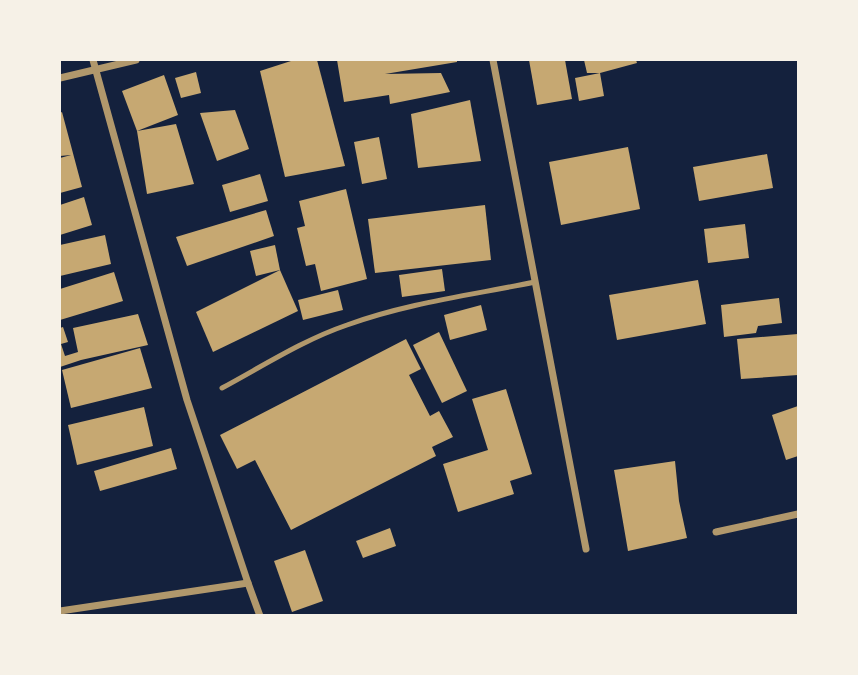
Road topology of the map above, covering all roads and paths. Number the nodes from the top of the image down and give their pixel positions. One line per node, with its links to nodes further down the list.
1 (93, 60): 4 (street)
2 (136, 60): 4 (street)
3 (493, 60): 6 (street)
4 (95, 68): 5 (street); 11 (street)
5 (60, 78)
6 (535, 282): 7 (lane); 10 (street)
7 (222, 388)
8 (799, 514): 9 (street)
9 (716, 532)
10 (586, 549)
11 (248, 583): 12 (street); 13 (street)
12 (60, 611)
13 (260, 615)

